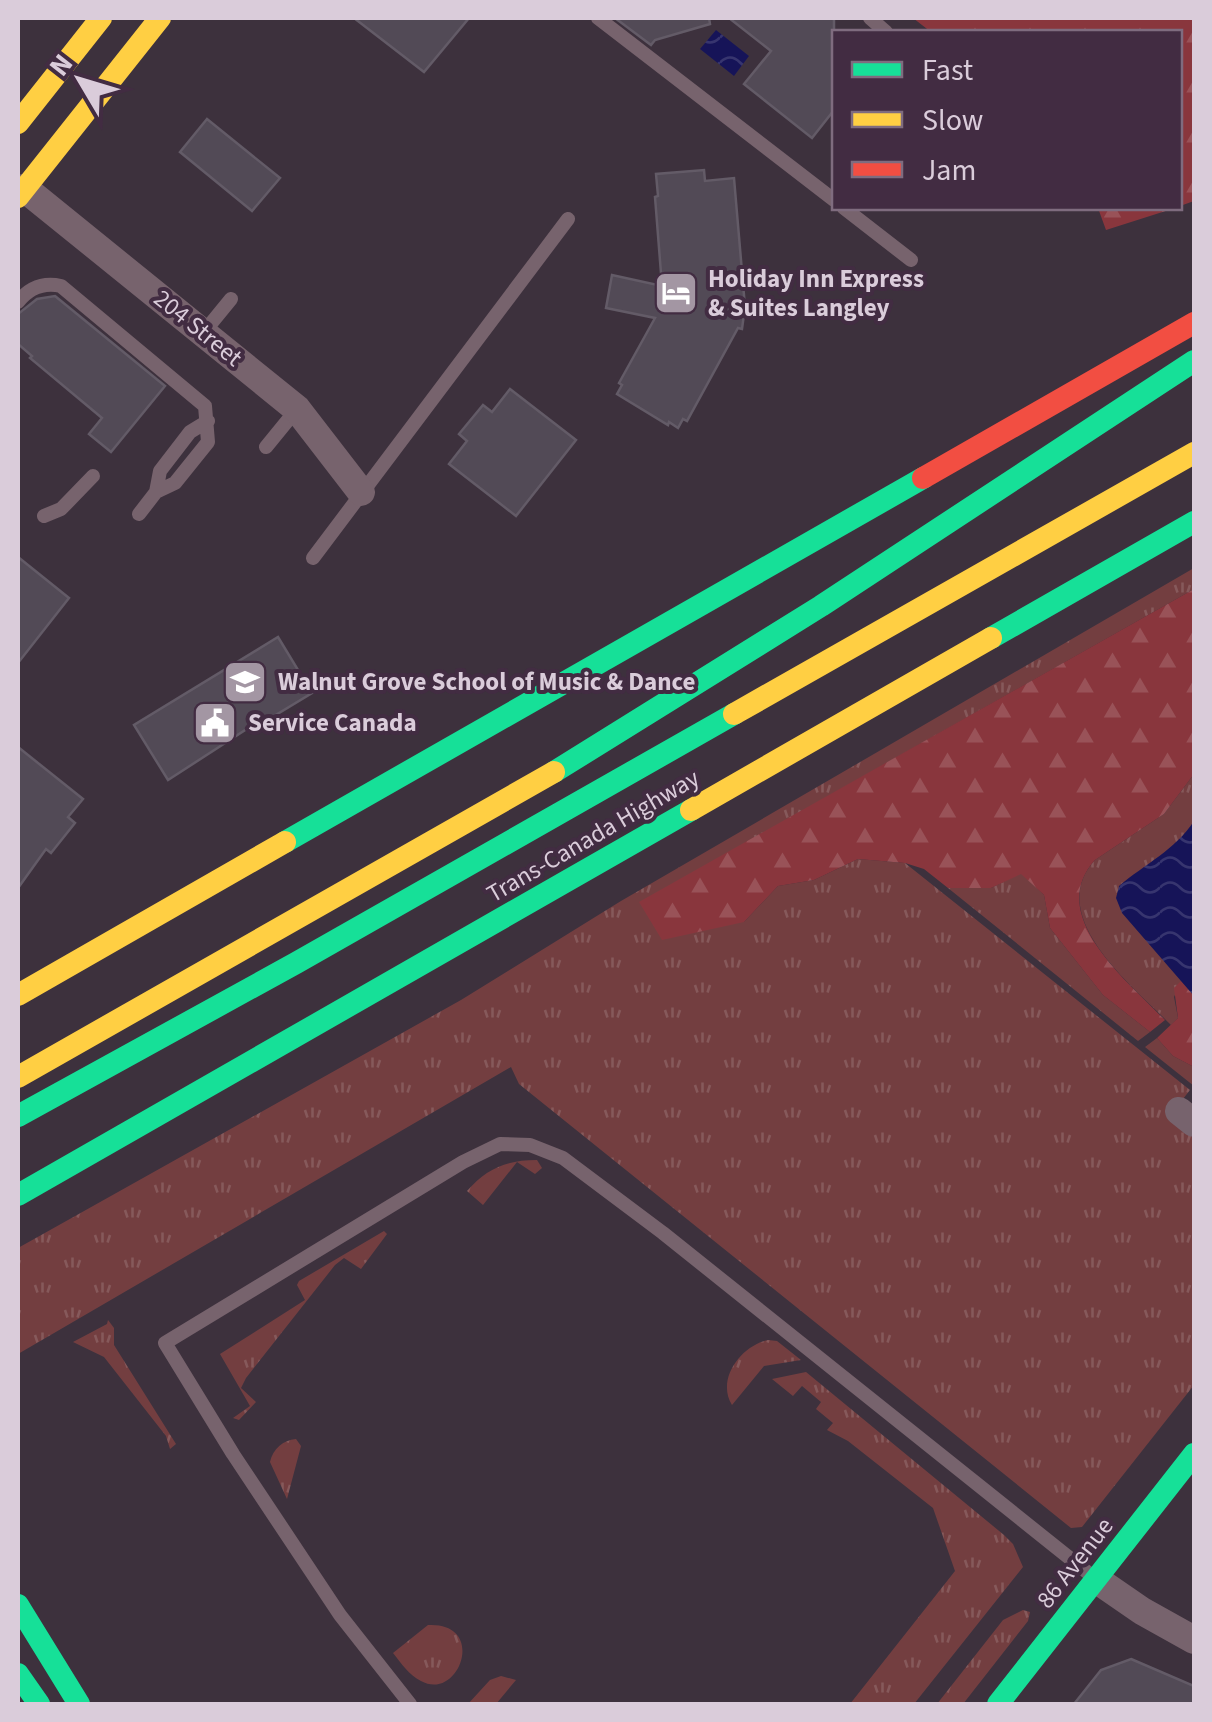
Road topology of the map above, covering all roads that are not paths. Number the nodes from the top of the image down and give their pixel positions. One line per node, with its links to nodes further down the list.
1 (101, 18): 4 (main road)
2 (160, 18): 5 (main road)
3 (598, 18): 6 (lane)
4 (18, 123)
5 (20, 189): 13 (street, 204 Street)
6 (832, 198)
7 (847, 210): 9 (lane)
8 (568, 220): 19 (lane)
9 (911, 260)
10 (231, 299): 13 (lane)
11 (18, 302): 20 (lane)
12 (1194, 323): 24 (main road)
13 (204, 332): 15 (street, 204 Street)
14 (1194, 361): 25 (main road)
15 (297, 409): 16 (lane); 19 (street, 204 Street)
16 (266, 447)
17 (1194, 453): 26 (main road)
18 (93, 476): 21 (lane)
19 (360, 492): 23 (lane)
20 (139, 514)
21 (44, 516)
22 (1194, 522): 27 (main road, Trans-Canada Highway)
23 (313, 558)
24 (18, 995)
25 (18, 1077)
26 (18, 1116)
27 (18, 1195)
28 (1194, 1454): 29 (main road, 86 Avenue)
29 (1097, 1580): 31 (street); 35 (lane); 36 (main road, 86 Avenue)
30 (18, 1606): 34 (main road)
31 (1194, 1640)
32 (18, 1674): 33 (main road)
33 (39, 1704)
34 (78, 1704)
35 (410, 1704)
36 (998, 1704)

